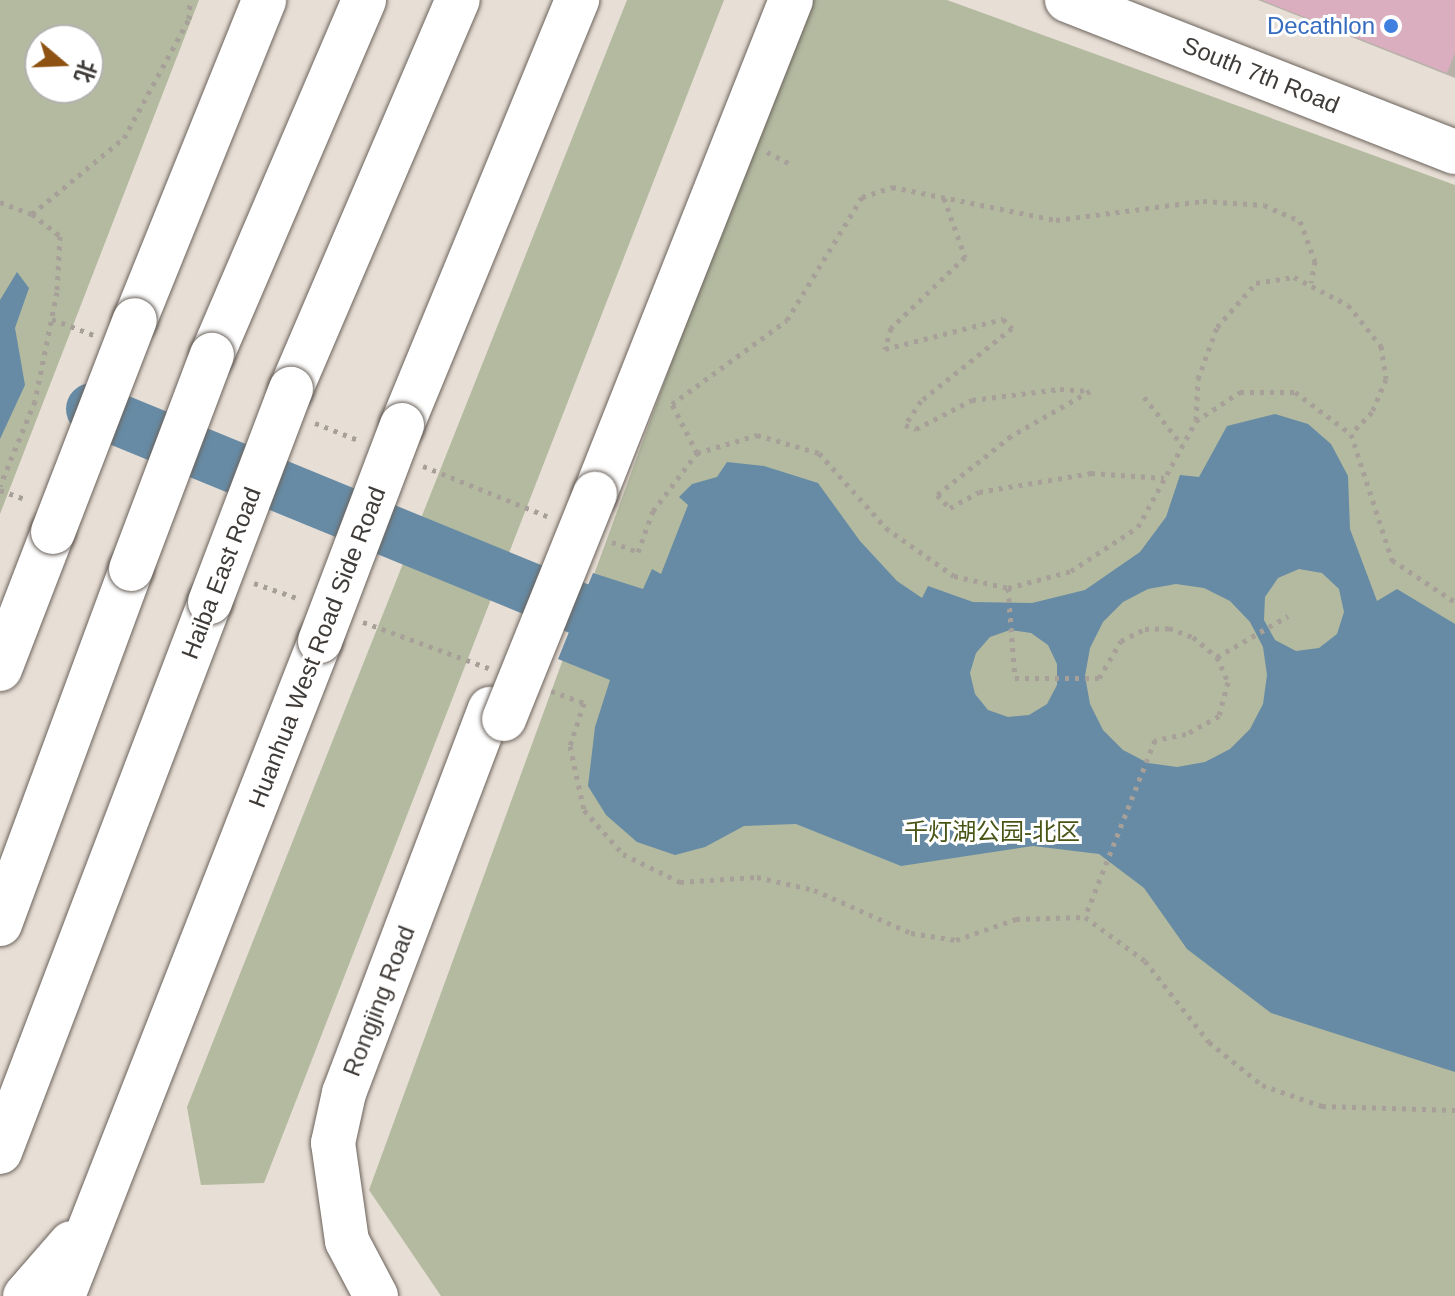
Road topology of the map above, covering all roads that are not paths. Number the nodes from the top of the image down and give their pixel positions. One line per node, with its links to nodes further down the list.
1 (264, 0): 12 (main road, bridge)
2 (364, 0): 14 (main road, bridge)
3 (458, 0): 16 (main road, Haiba East Road, bridge)
4 (577, 0): 17 (main road, Huanhua West Road Side Road, bridge)
5 (772, 0): 11 (main road)
6 (791, 0): 11 (main road)
7 (1067, 0): 10 (main road, South 7th Road)
8 (1113, 0): 9 (main road, South 7th Road)
9 (1455, 135)
10 (1455, 152)
11 (577, 501): 13 (main road)
12 (0, 669)
13 (498, 700): 20 (main road, Rongjing Road); 21 (main road, Rongjing Road)
14 (8, 897): 15 (main road)
15 (0, 924)
16 (0, 1152)
17 (97, 1213): 18 (main road); 19 (main road, Huanhua West Road Side Road)
18 (25, 1296)
19 (63, 1296)
20 (376, 1296)
21 (393, 1296)

